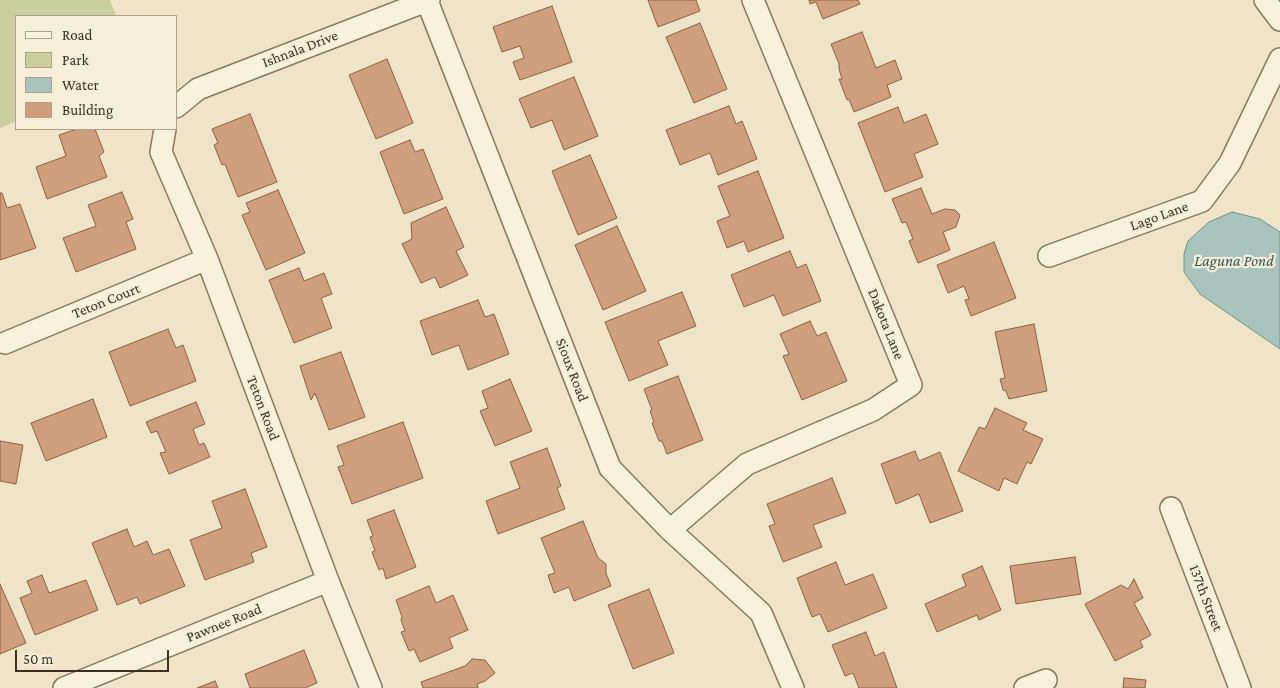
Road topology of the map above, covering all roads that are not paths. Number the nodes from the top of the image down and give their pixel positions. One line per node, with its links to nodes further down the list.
1 (428, 0): 6 (street, Ishnala Drive); 12 (street, Sioux Road)
2 (753, 0): 12 (street, Dakota Lane)
3 (1265, 0): 4 (street)
4 (1280, 20)
5 (1280, 59): 8 (street, Lago Lane)
6 (178, 105)
7 (165, 130): 9 (street, Teton Road)
8 (1049, 256)
9 (207, 260): 10 (street, Teton Court); 13 (street, Teton Road)
10 (4, 343)
11 (1171, 508): 19 (street, 137th Street)
12 (670, 530): 17 (street, Sioux Road)
13 (328, 581): 15 (street, Pawnee Road); 16 (street, Teton Road)
14 (1046, 680): 18 (street)
15 (64, 688)
16 (371, 688)
17 (793, 688)
18 (1025, 688)
19 (1240, 688)

